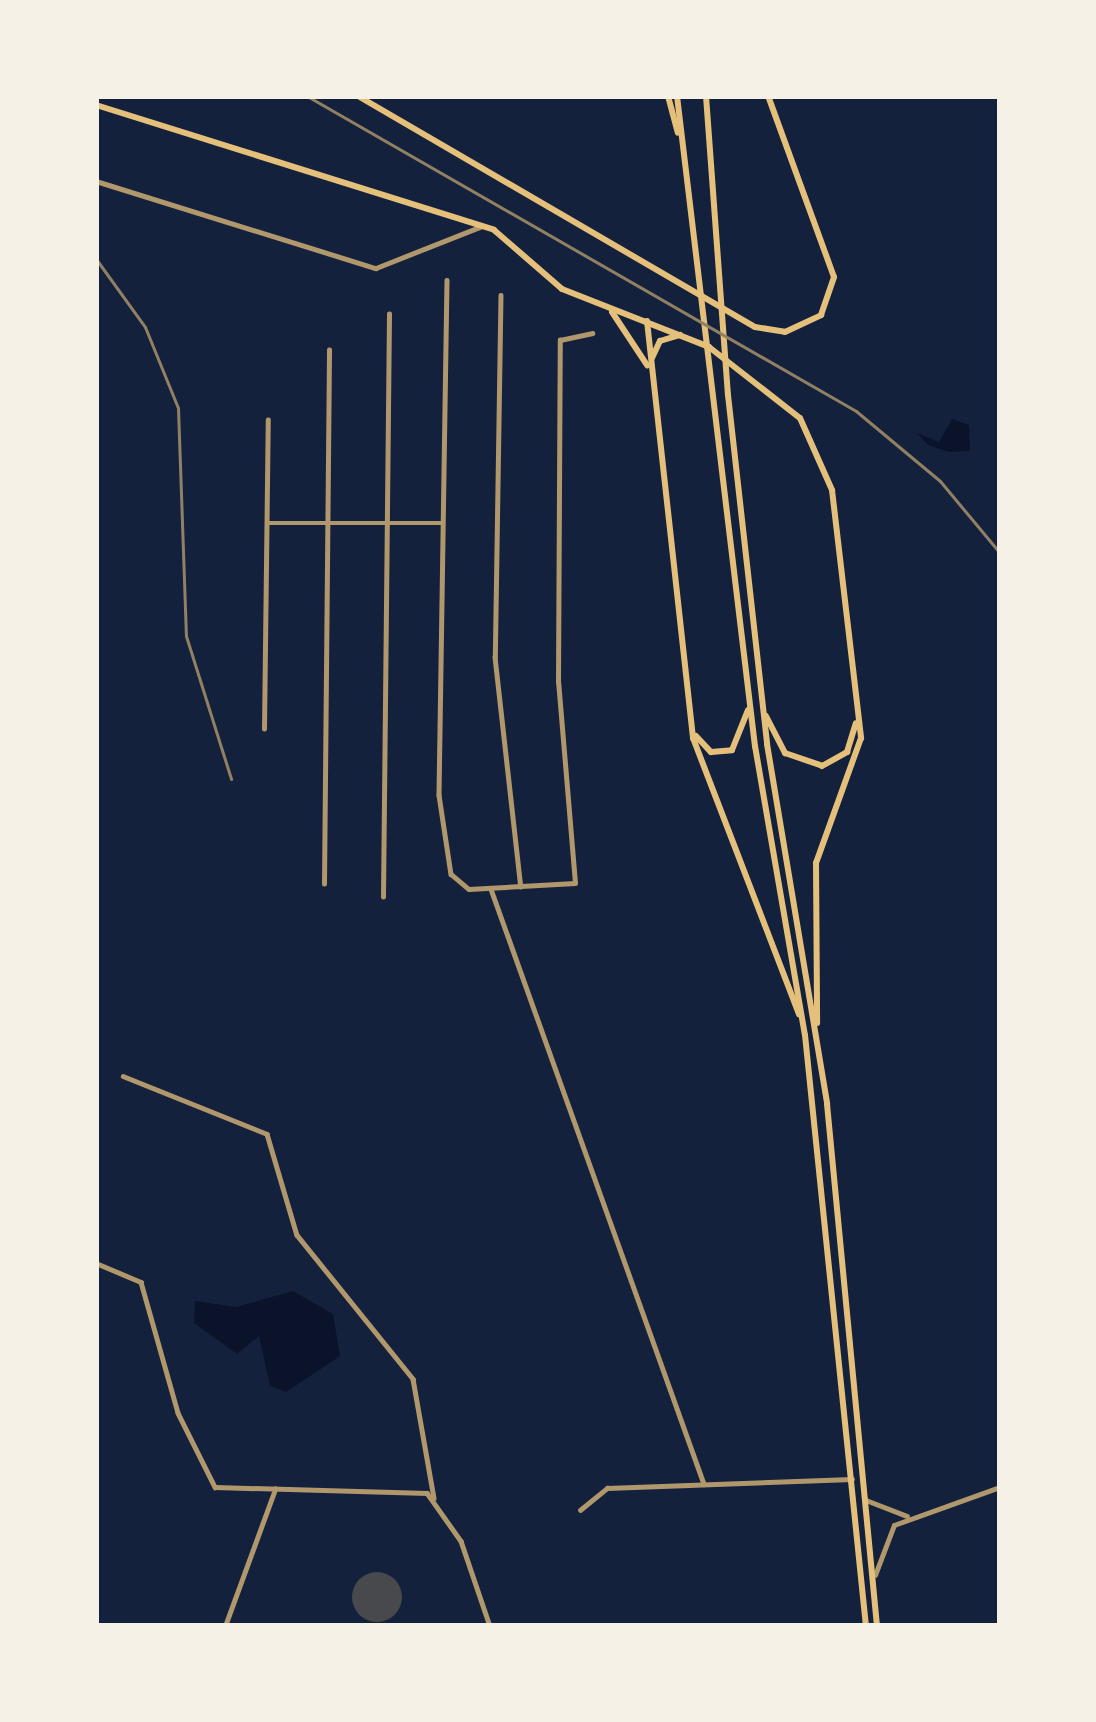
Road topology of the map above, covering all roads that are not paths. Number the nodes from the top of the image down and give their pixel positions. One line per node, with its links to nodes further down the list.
1 (358, 96): 4 (main road)
2 (672, 96): 24 (main road)
3 (706, 96): 23 (main road)
4 (768, 96)
5 (96, 105): 7 (main road)
6 (96, 181): 7 (street)
7 (482, 226): 10 (main road)
8 (447, 280): 21 (street)
9 (502, 295): 28 (street)
10 (606, 307): 12 (main road); 16 (main road)
11 (389, 314): 18 (street)
12 (647, 321): 14 (main road); 16 (main road)
13 (592, 333): 28 (street)
14 (686, 336): 16 (main road); 22 (main road)
15 (328, 350): 19 (street)
16 (651, 380): 25 (main road)
17 (268, 420): 20 (street)
18 (388, 521): 19 (street); 21 (street); 30 (street)
19 (326, 522): 20 (street); 27 (street)
20 (266, 523): 26 (street)
21 (441, 524): 29 (street)
22 (857, 701): 23 (main road); 31 (main road)
23 (763, 702): 31 (main road)
24 (749, 704): 25 (main road); 32 (main road)
25 (689, 716): 32 (main road)
26 (264, 730)
27 (324, 884)
28 (521, 887): 29 (street)
29 (491, 889): 36 (street)
30 (383, 897)
31 (817, 1023): 40 (main road)
32 (805, 1035): 35 (main road)
33 (123, 1076): 39 (street)
34 (96, 1262): 38 (street)
35 (852, 1479): 36 (street); 46 (main road)
36 (704, 1484): 41 (street)
37 (1000, 1487): 42 (street)
38 (275, 1489): 39 (street); 44 (street)
39 (434, 1498): 45 (street)
40 (866, 1499): 42 (street); 43 (main road)
41 (580, 1510)
42 (913, 1515): 43 (street)
43 (873, 1584): 47 (main road)
44 (225, 1626)
45 (490, 1626)
46 (866, 1626)
47 (877, 1626)

